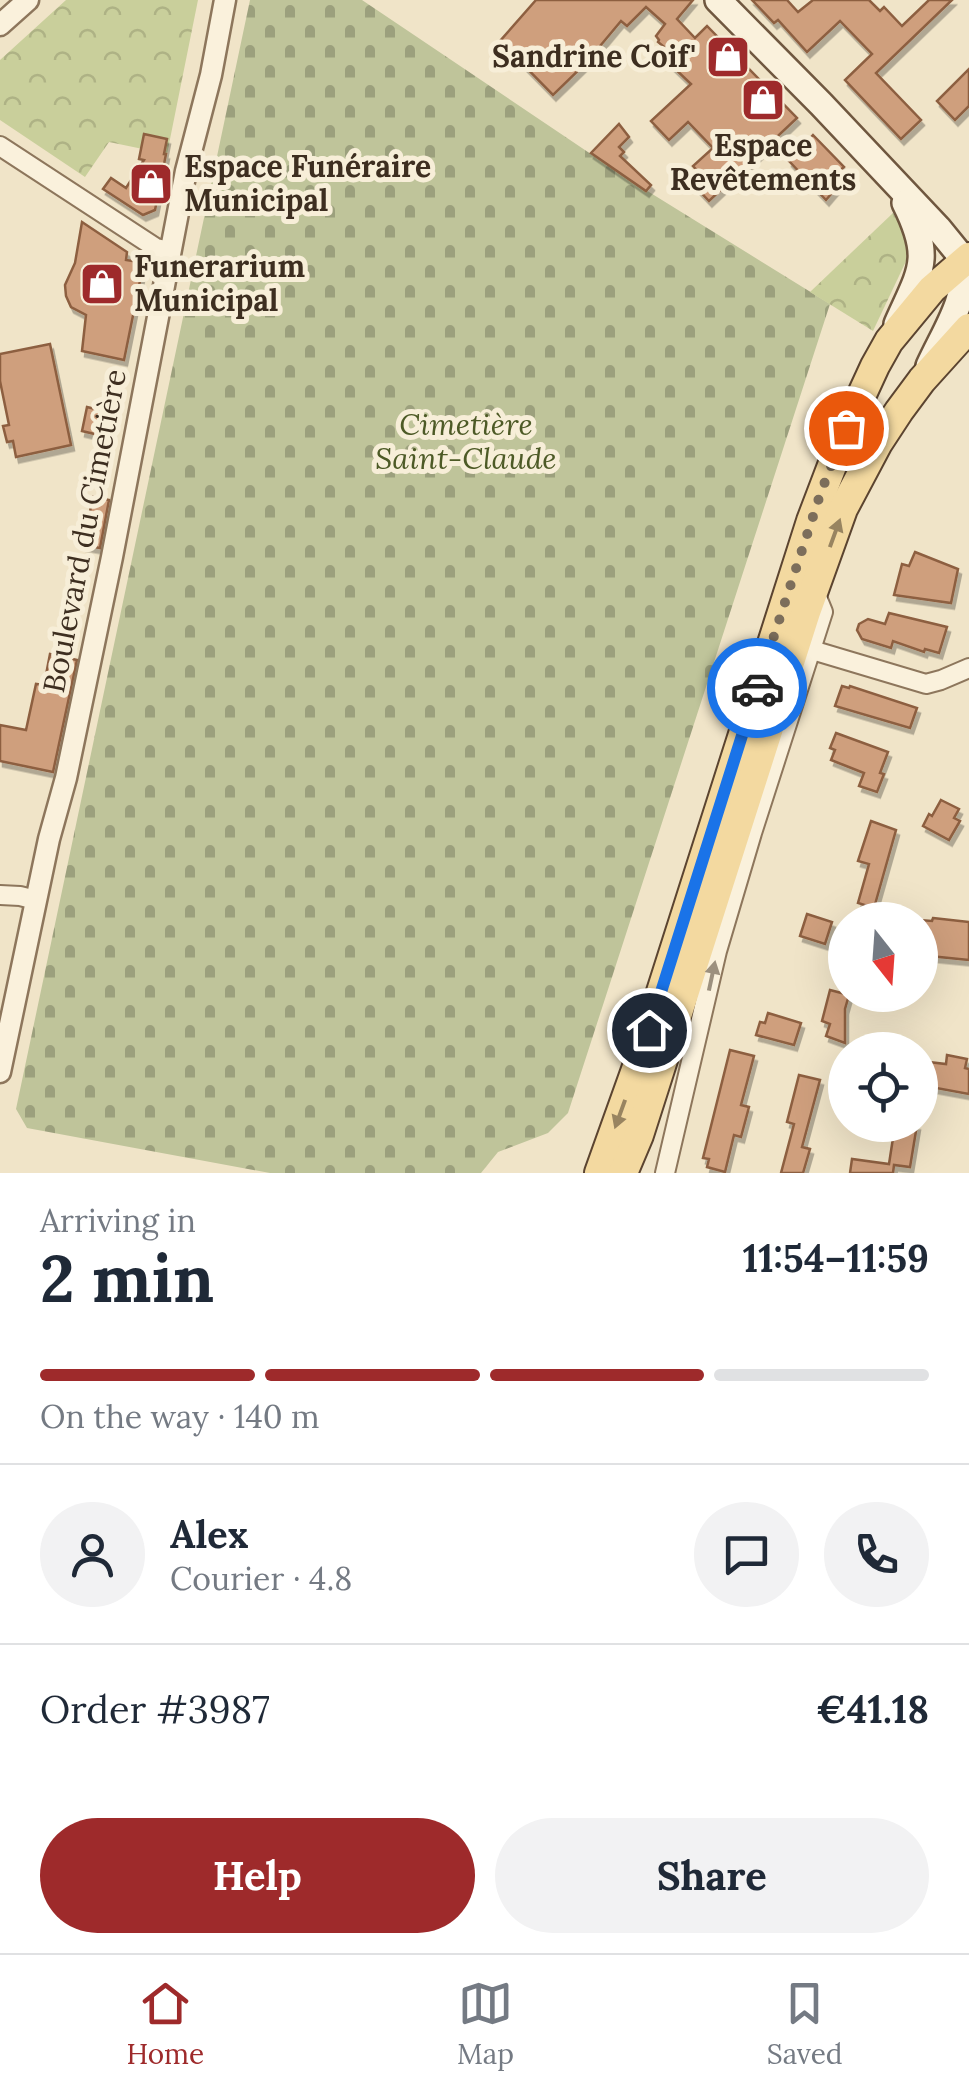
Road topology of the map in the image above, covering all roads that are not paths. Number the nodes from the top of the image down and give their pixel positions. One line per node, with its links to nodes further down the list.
1 (28, 0): 4 (street)
2 (225, 0): 7 (street, Boulevard du Cimetière)
3 (718, 0): 6 (main road)
4 (0, 26)
5 (0, 146): 7 (street)
6 (896, 185): 8 (main road); 10 (main road)
7 (170, 251): 17 (street, Boulevard du Cimetière)
8 (968, 261): 10 (main road); 12 (main road)
9 (969, 328): 12 (main road)
10 (889, 341): 19 (main road, one-way to 19)
11 (969, 350): 12 (main road)
12 (922, 380): 13 (main road, one-way to 12)
13 (814, 590): 14 (street); 20 (main road)
14 (812, 650): 15 (street); 21 (street, one-way to 14)
15 (969, 668)
16 (0, 896): 17 (street)
17 (36, 900): 18 (street, Boulevard du Cimetière)
18 (0, 1072)
19 (598, 1173)
20 (623, 1173)
21 (666, 1173)

